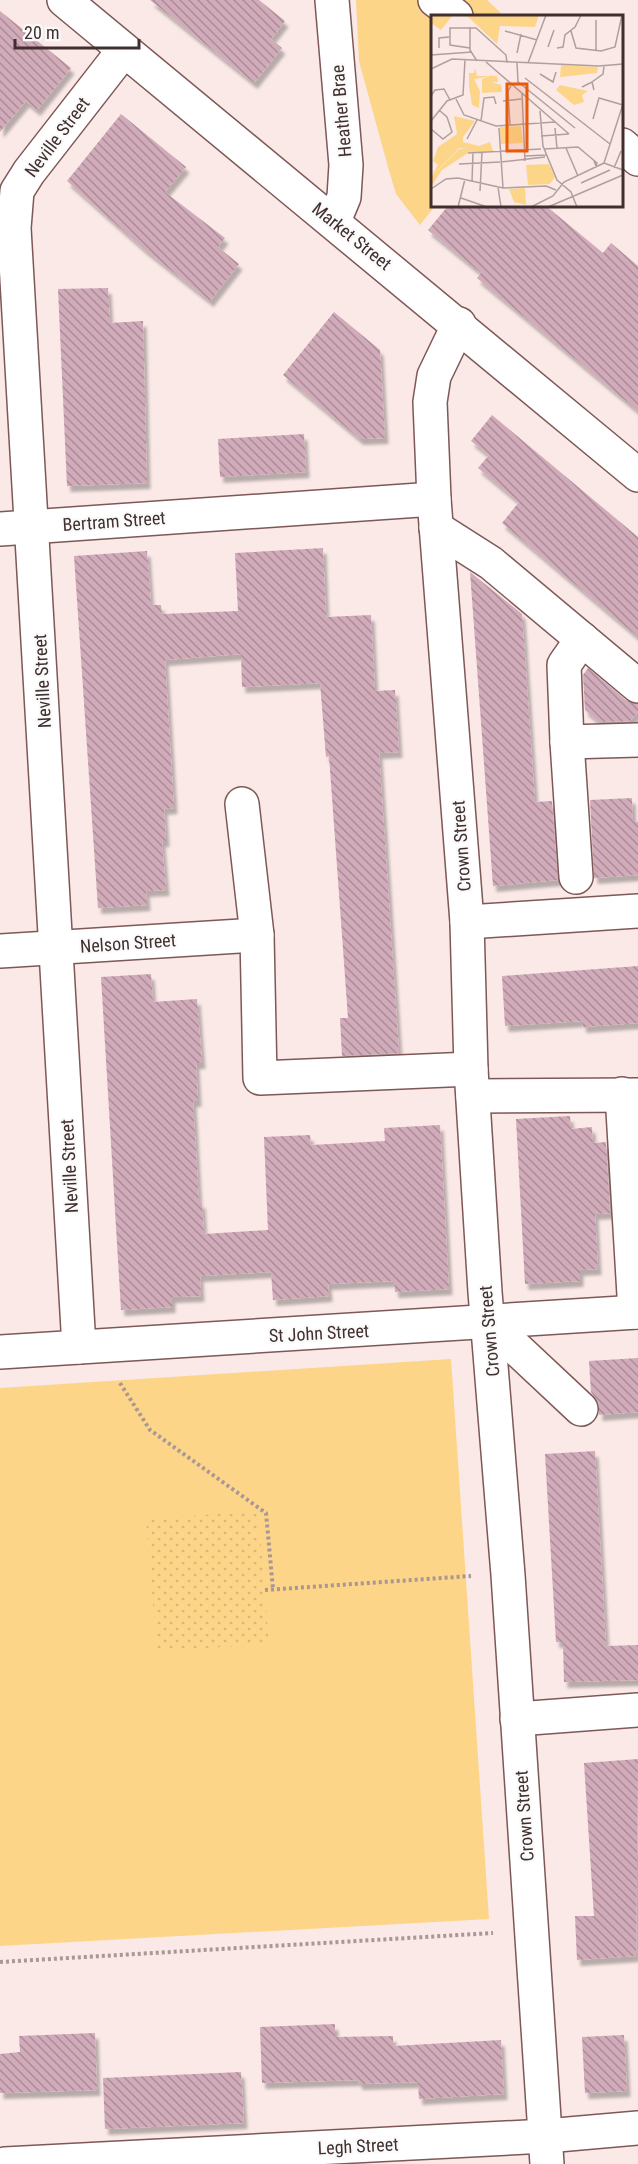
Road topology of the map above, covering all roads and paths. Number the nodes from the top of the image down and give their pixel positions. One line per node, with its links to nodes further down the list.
1 (64, 0): 5 (street, Market Street)
2 (332, 0): 9 (street, Heather Brae)
3 (435, 0): 4 (street)
4 (455, 15)
5 (124, 50): 8 (street, Neville Street); 9 (street, Market Street)
6 (623, 147): 7 (street)
7 (638, 159)
8 (9, 187): 13 (street, Neville Street)
9 (334, 221): 10 (street, Market Street)
10 (459, 324): 11 (street, Market Street); 12 (street, Crown Street)
11 (638, 475)
12 (435, 513): 13 (street, Bertram Street); 15 (street); 22 (street, Crown Street)
13 (33, 527): 14 (street, Bertram Street); 24 (street, Neville Street)
14 (0, 529)
15 (582, 639): 16 (street); 18 (street)
16 (638, 686)
17 (638, 740): 18 (street)
18 (567, 742): 20 (street)
19 (242, 804): 23 (street)
20 (576, 877)
21 (638, 911): 22 (street)
22 (467, 922): 26 (street, Crown Street)
23 (257, 935): 24 (street, Nelson Street); 26 (street)
24 (57, 947): 25 (street, Nelson Street); 30 (street, Neville Street)
25 (0, 951)
26 (472, 1082): 27 (street); 29 (street, Crown Street)
27 (630, 1095): 28 (street)
28 (636, 1312): 29 (street, St John Street)
29 (488, 1322): 30 (street, St John Street); 32 (street); 33 (street, Crown Street)
30 (89, 1346): 31 (street, St John Street); 34 (path)
31 (0, 1352)
32 (581, 1409)
33 (508, 1575): 34 (path); 37 (street, Crown Street)
34 (273, 1589): 35 (path)
35 (265, 1590)
36 (638, 1710): 37 (street)
37 (517, 1719): 41 (street, Crown Street)
38 (499, 1932): 39 (path)
39 (0, 1962)
40 (638, 2128): 41 (street, Legh Street)
41 (546, 2150): 42 (street, Legh Street)
42 (5, 2164)

